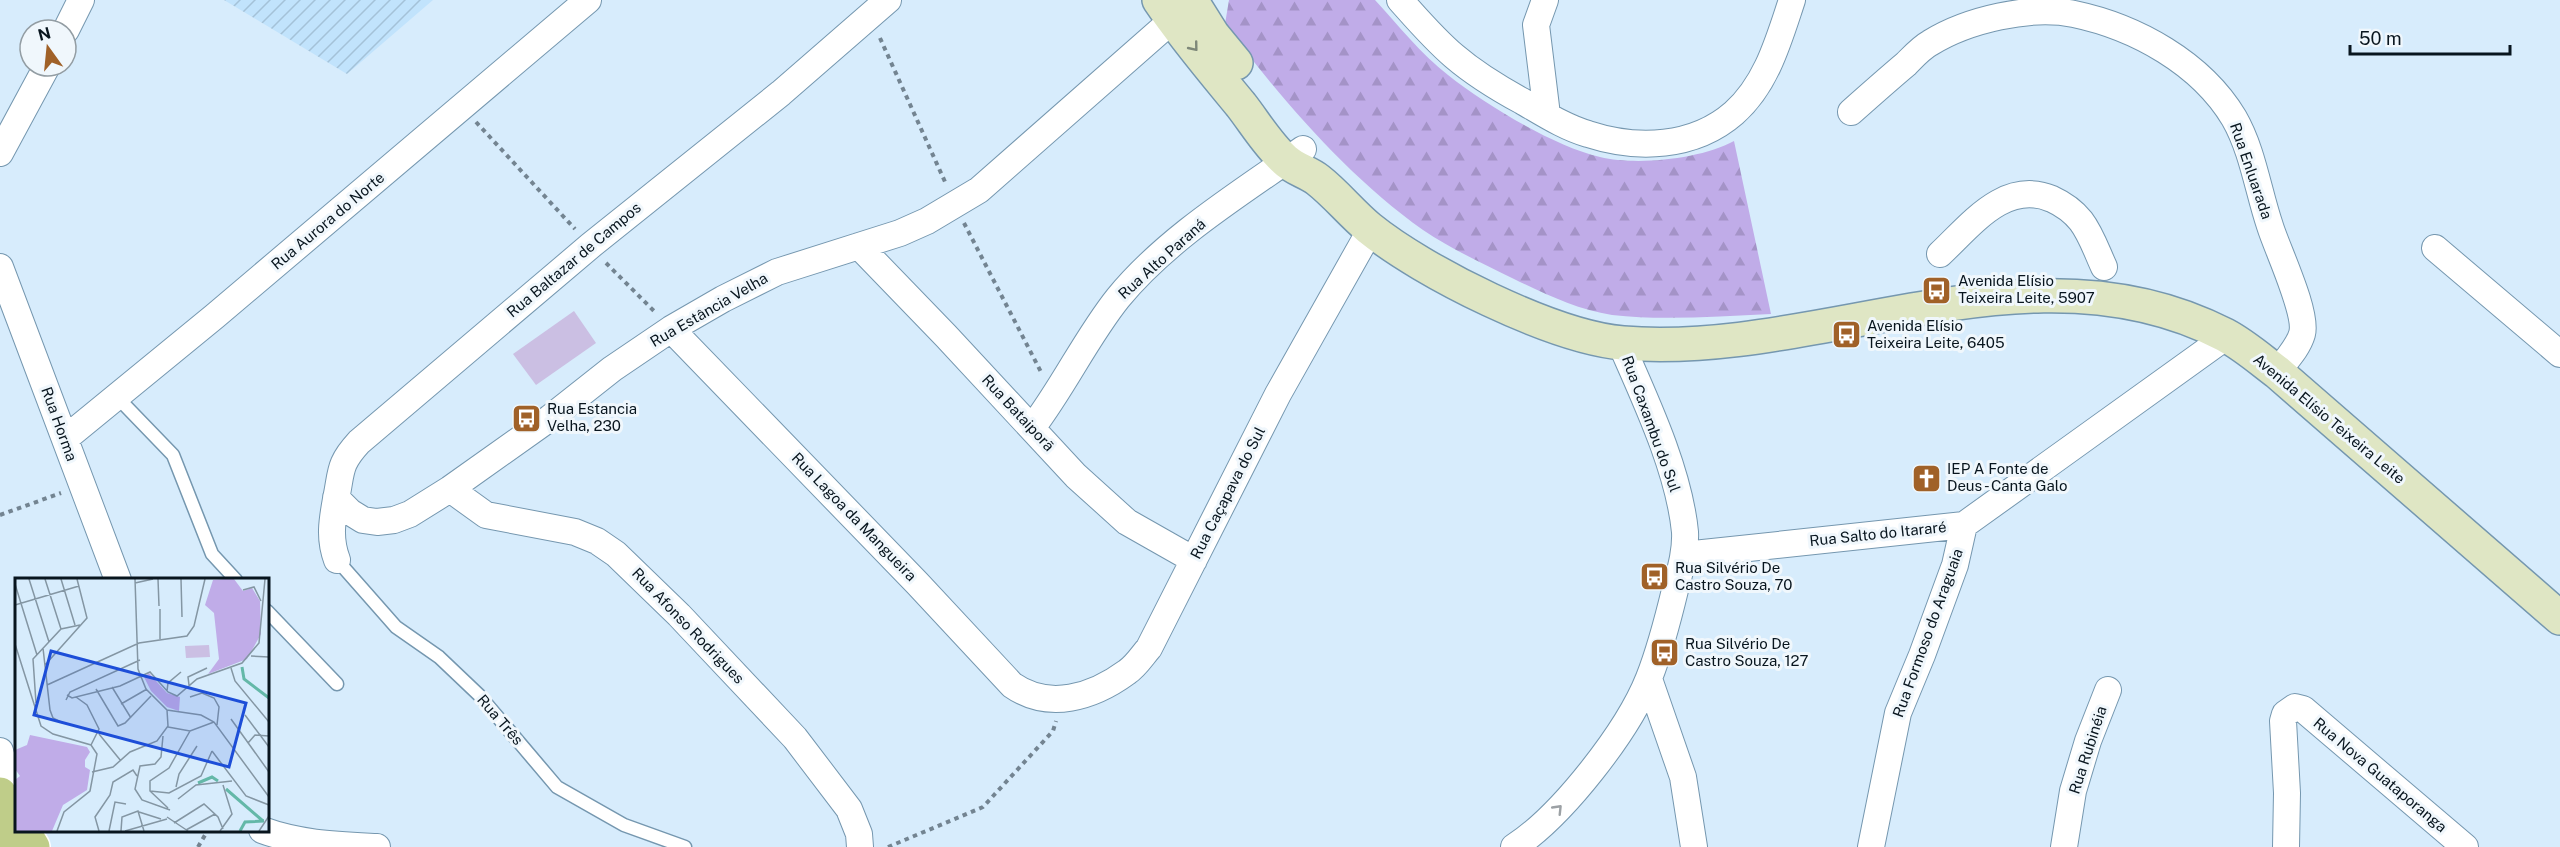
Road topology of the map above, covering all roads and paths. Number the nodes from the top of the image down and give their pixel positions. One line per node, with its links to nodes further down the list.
1 (81, 0): 8 (street)
2 (588, 0): 10 (street, Rua Aurora do Norte)
3 (1400, 0): 12 (street)
4 (1545, 0): 12 (street)
5 (1792, 0): 12 (street)
6 (1182, 4): 14 (main road, Avenida Elísio Teixeira Leite); 15 (street, Rua Estância Velha)
7 (879, 8): 15 (path); 17 (street, Rua Baltazar de Campos)
8 (72, 18)
9 (41, 78): 13 (street)
10 (463, 107): 17 (path); 28 (street, Rua Aurora do Norte)
11 (1851, 112): 27 (street, Rua Enluarada)
12 (1547, 115)
13 (0, 153)
14 (1294, 155): 16 (main road, Avenida Elísio Teixeira Leite); 29 (street, Rua Alto Paraná)
15 (956, 206): 18 (street, Rua Estância Velha); 29 (path)
16 (1371, 229): 25 (main road, Avenida Elísio Teixeira Leite); 39 (street, Rua Caçapava do Sul)
17 (590, 246): 23 (path); 34 (street, Rua Baltazar de Campos)
18 (859, 246): 23 (street, Rua Estância Velha); 30 (street, Rua Bataiporã)
19 (2435, 248): 26 (street)
20 (1940, 254): 22 (street)
21 (0, 267): 31 (street, Rua Horma)
22 (2110, 283): 24 (main road, Avenida Elísio Teixeira Leite); 25 (main road, Avenida Elísio Teixeira Leite)
23 (671, 329): 33 (street, Rua Estância Velha); 47 (street, Rua Lagoa da Mangueira)
24 (2227, 336): 27 (main road, Avenida Elísio Teixeira Leite); 36 (street, Rua Salto do Itararé)
25 (1620, 342): 37 (street, Rua Caxambu do Sul)
26 (2560, 354)
27 (2277, 372): 43 (main road, Avenida Elísio Teixeira Leite)
28 (117, 397): 31 (street, Rua Aurora do Norte); 41 (lane)
29 (1055, 399): 30 (street, Rua Alto Paraná)
30 (1032, 428): 39 (street, Rua Bataiporã)
31 (66, 438): 32 (street, Rua Horma)
32 (80, 486): 35 (path); 40 (street, Rua Horma)
33 (450, 489): 34 (street, Rua Estância Velha); 61 (street, Rua Afonso Rodrigues)
34 (336, 498): 38 (street, Rua Baltazar de Campos)
35 (0, 515)
36 (1964, 525): 37 (street, Rua Salto do Itararé); 65 (street, Rua Formoso do Araguaia)
37 (1684, 555): 44 (street, Rua Caxambu do Sul)
38 (337, 560): 60 (lane, Rua Três)
39 (1194, 560): 47 (street, Rua Caçapava do Sul)
40 (117, 578)
41 (234, 578)
42 (268, 612): 45 (lane)
43 (2560, 618)
44 (1649, 679): 63 (street, Rua Caxambu do Sul, one-way to 44); 64 (street)
45 (337, 684)
46 (2108, 690): 66 (street, Rua Rubinéia)
47 (1052, 699): 62 (path)
48 (0, 751): 50 (street)
49 (0, 794): 51 (main road)
50 (15, 805)
51 (15, 819)
52 (23, 832): 57 (main road)
53 (207, 832): 58 (path)
54 (264, 832): 59 (street)
55 (0, 841): 56 (main road)
56 (4, 847)
57 (33, 847)
58 (198, 847)
59 (377, 847)
60 (685, 847)
61 (860, 847)
62 (888, 847)
63 (1514, 847)
64 (1694, 847)
65 (1871, 847)
66 (2064, 847)
67 (2286, 847): 68 (street, Rua Nova Guataporanga)
68 (2465, 847)

